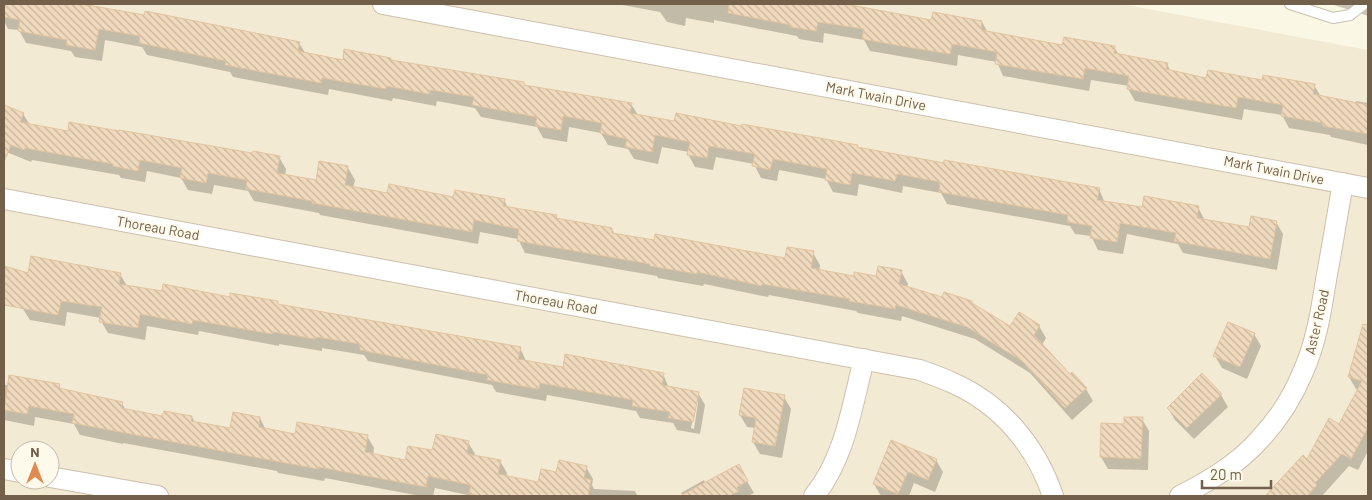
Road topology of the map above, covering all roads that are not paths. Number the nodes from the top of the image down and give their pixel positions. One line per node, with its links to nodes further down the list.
1 (383, 4): 4 (street, Mark Twain Drive)
2 (1290, 4): 3 (lane)
3 (1364, 4)
4 (1343, 183): 5 (street, Mark Twain Drive); 12 (street, Aster Road)
5 (1368, 188)
6 (4, 199): 7 (street, Thoreau Road)
7 (864, 359): 10 (street); 11 (street, Thoreau Road)
8 (60, 479): 9 (street)
9 (158, 496)
10 (814, 496)
11 (1053, 496)
12 (1180, 496)

